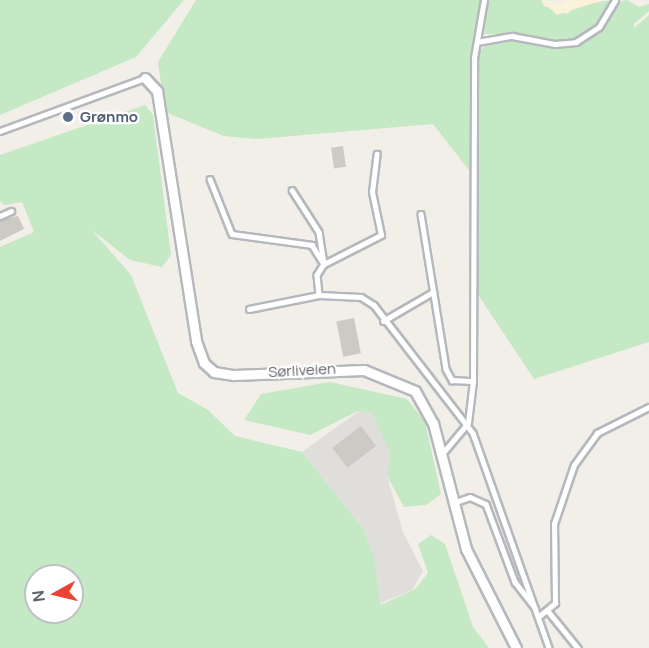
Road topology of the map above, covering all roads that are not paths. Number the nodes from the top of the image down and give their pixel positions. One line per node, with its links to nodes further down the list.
1 (484, 0): 3 (lane)
2 (615, 0): 3 (lane)
3 (477, 42): 17 (lane)
4 (146, 78): 5 (lane); 20 (street, Sørliveien)
5 (0, 131)
6 (377, 154): 12 (lane)
7 (210, 179): 12 (lane)
8 (292, 190): 12 (lane)
9 (11, 211): 11 (lane)
10 (421, 214): 13 (lane)
11 (0, 216)
12 (324, 264): 14 (lane)
13 (434, 292): 16 (lane); 17 (lane)
14 (319, 295): 15 (lane); 16 (lane)
15 (249, 309)
16 (383, 321): 19 (lane)
17 (473, 381): 19 (lane)
18 (649, 407): 23 (lane)
19 (468, 423): 20 (lane); 22 (lane)
20 (442, 454): 21 (street, Sørliveien)
21 (453, 503): 22 (lane); 25 (street, Sørliveien)
22 (535, 609): 24 (lane)
23 (548, 612): 24 (lane); 27 (lane)
24 (538, 617): 26 (lane)
25 (516, 648)
26 (549, 648)
27 (578, 648)

